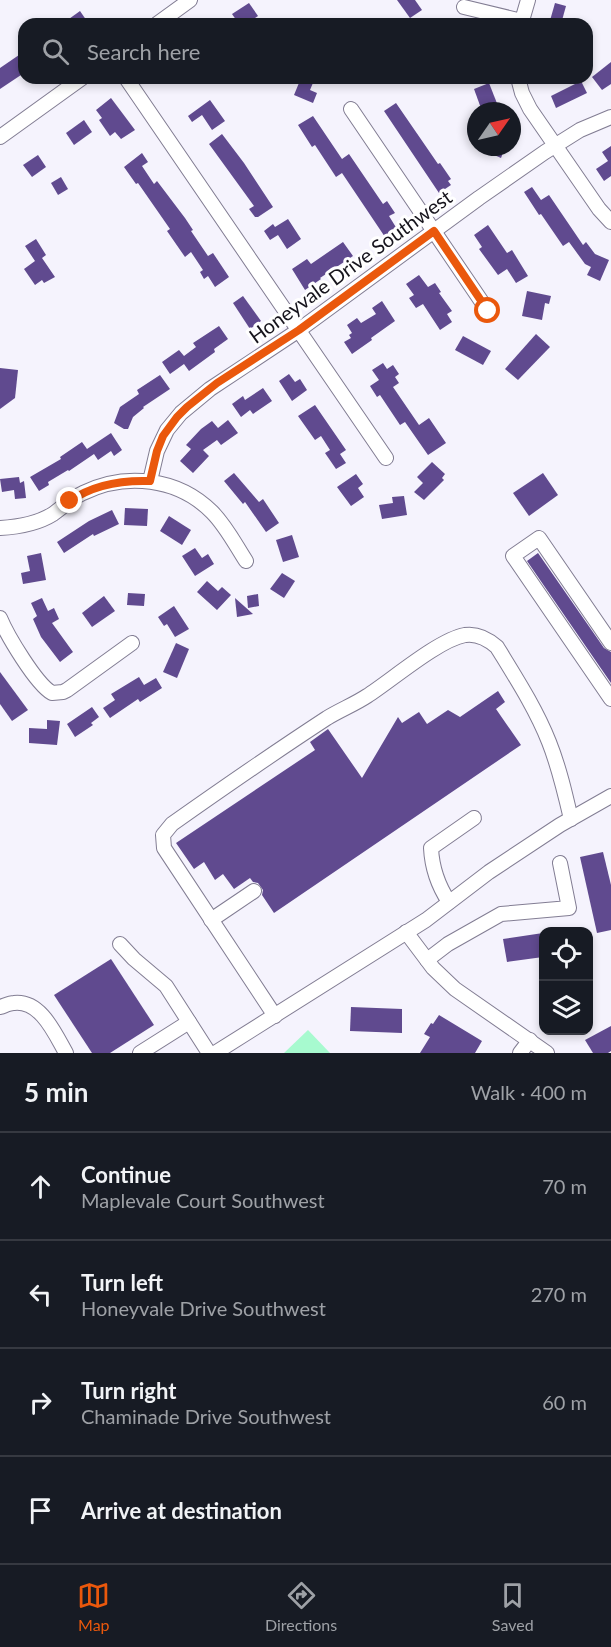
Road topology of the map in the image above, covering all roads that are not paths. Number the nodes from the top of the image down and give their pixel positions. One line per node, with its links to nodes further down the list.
1 (190, 0): 4 (street)
2 (528, 0): 6 (street)
3 (464, 7): 5 (street)
4 (165, 18)
5 (507, 18)
6 (523, 18)
7 (74, 84): 12 (street)
8 (130, 84): 17 (street)
9 (520, 84): 13 (street)
10 (351, 109): 15 (street)
11 (611, 117): 13 (street, Honeyvale Drive Southwest)
12 (0, 137)
13 (555, 145): 14 (street); 15 (street, Honeyvale Drive Southwest)
14 (611, 222)
15 (434, 231): 16 (street); 17 (street, Honeyvale Drive Southwest)
16 (488, 311)
17 (299, 330): 18 (street); 19 (street, Honeyvale Drive Southwest)
18 (386, 458)
19 (150, 481): 20 (street); 21 (street)
20 (0, 528)
21 (246, 561)
22 (0, 618): 23 (street)
23 (132, 643)
24 (611, 643): 25 (street)
25 (611, 699)
26 (611, 796): 28 (street)
27 (474, 818): 31 (street)
28 (571, 819): 31 (street); 32 (street)
29 (560, 863): 35 (street)
30 (254, 891): 32 (street)
31 (449, 902): 33 (street)
32 (211, 920): 37 (street)
33 (406, 932): 35 (street); 37 (street)
34 (120, 944): 38 (street)
35 (427, 960): 39 (street)
36 (0, 1007): 41 (street)
37 (275, 1016): 40 (street)
38 (189, 1022): 42 (street); 43 (street)
39 (530, 1040): 44 (street); 45 (street)
40 (222, 1051)
41 (66, 1053)
42 (140, 1053)
43 (209, 1053)
44 (520, 1053)
45 (547, 1053)

